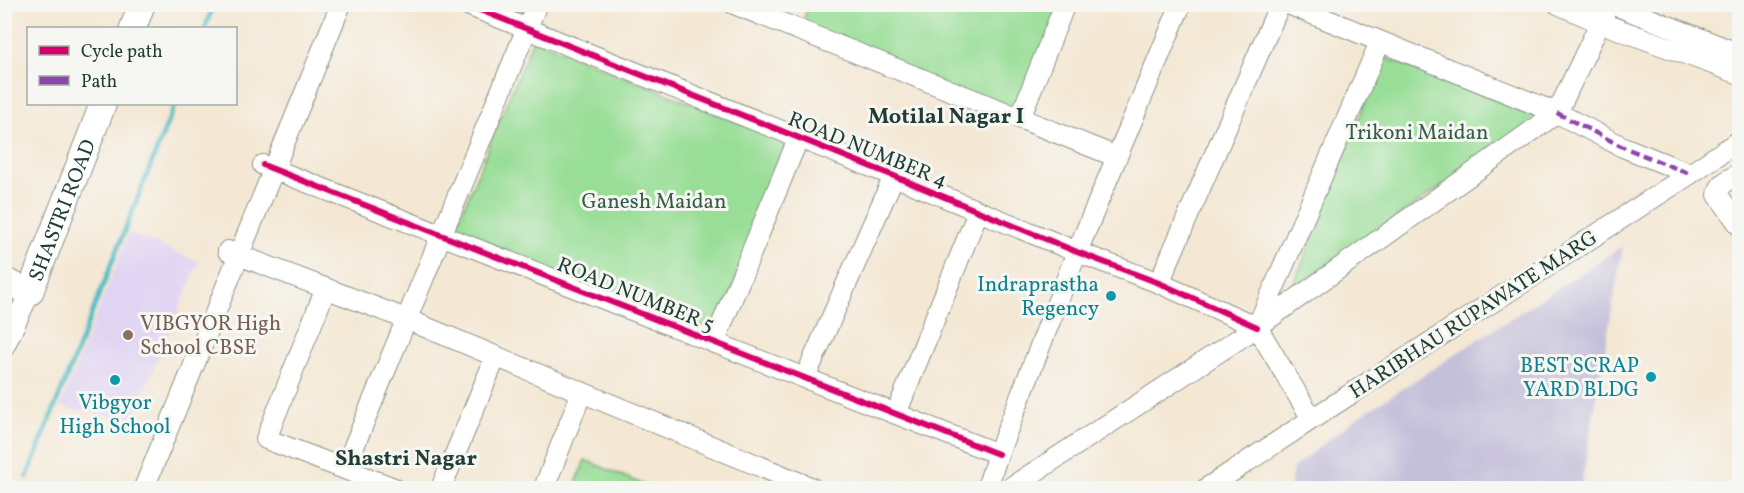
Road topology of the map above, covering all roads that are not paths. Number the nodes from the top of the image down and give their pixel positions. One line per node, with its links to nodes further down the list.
1 (142, 4): 13 (main road)
2 (328, 4): 18 (street)
3 (341, 4): 18 (street)
4 (465, 4): 14 (street, ROAD NUMBER 4)
5 (537, 4): 14 (street)
6 (734, 4): 21 (street)
7 (1065, 4): 21 (street)
8 (1181, 4): 24 (street)
9 (1280, 4): 35 (street)
10 (1288, 4): 15 (street)
11 (1558, 4): 12 (street)
12 (1608, 11): 16 (street); 17 (street); 20 (street)
13 (133, 27)
14 (527, 30): 22 (street, ROAD NUMBER 4); 31 (street)
15 (1380, 42): 20 (street); 39 (street)
16 (1740, 54)
17 (1740, 74)
18 (304, 79): 25 (street)
19 (104, 105): 37 (main road, SHASTRI ROAD)
20 (1557, 113): 27 (street); 39 (street)
21 (1020, 118): 24 (street)
22 (798, 139): 28 (street, ROAD NUMBER 4); 40 (street)
23 (1740, 140): 27 (street, HARIBHAU RUPAWATE MARG)
24 (1117, 157): 32 (street)
25 (268, 167): 31 (street, ROAD NUMBER 5); 33 (street)
26 (1740, 173): 30 (street)
27 (1690, 174): 46 (street, HARIBHAU RUPAWATE MARG)
28 (894, 176): 29 (street, ROAD NUMBER 4); 43 (street)
29 (978, 212): 32 (street, ROAD NUMBER 4); 45 (street)
30 (1738, 220)
31 (442, 235): 38 (street); 40 (street, ROAD NUMBER 5)
32 (1077, 252): 35 (street, ROAD NUMBER 4); 48 (street)
33 (233, 253): 36 (street); 47 (street)
34 (4, 281): 37 (main road, SHASTRI ROAD)
35 (1159, 283): 39 (street, ROAD NUMBER 4)
36 (326, 288): 38 (street); 49 (street)
37 (30, 292): 41 (street)
38 (406, 319): 42 (street); 49 (street)
39 (1257, 327): 46 (street); 57 (street)
40 (714, 343): 43 (street, ROAD NUMBER 5)
41 (4, 346)
42 (496, 356): 44 (street); 53 (street)
43 (805, 378): 45 (street, ROAD NUMBER 5)
44 (582, 392): 54 (street); 55 (street)
45 (896, 414): 48 (street, ROAD NUMBER 5)
46 (1312, 418): 58 (street, HARIBHAU RUPAWATE MARG)
47 (160, 435): 50 (street); 51 (street)
48 (998, 454): 56 (street)
49 (345, 468): 52 (street)
50 (132, 489)
51 (144, 489)
52 (394, 489)
53 (441, 489)
54 (544, 489)
55 (812, 489)
56 (987, 489)
57 (1010, 489)
58 (1207, 489)

